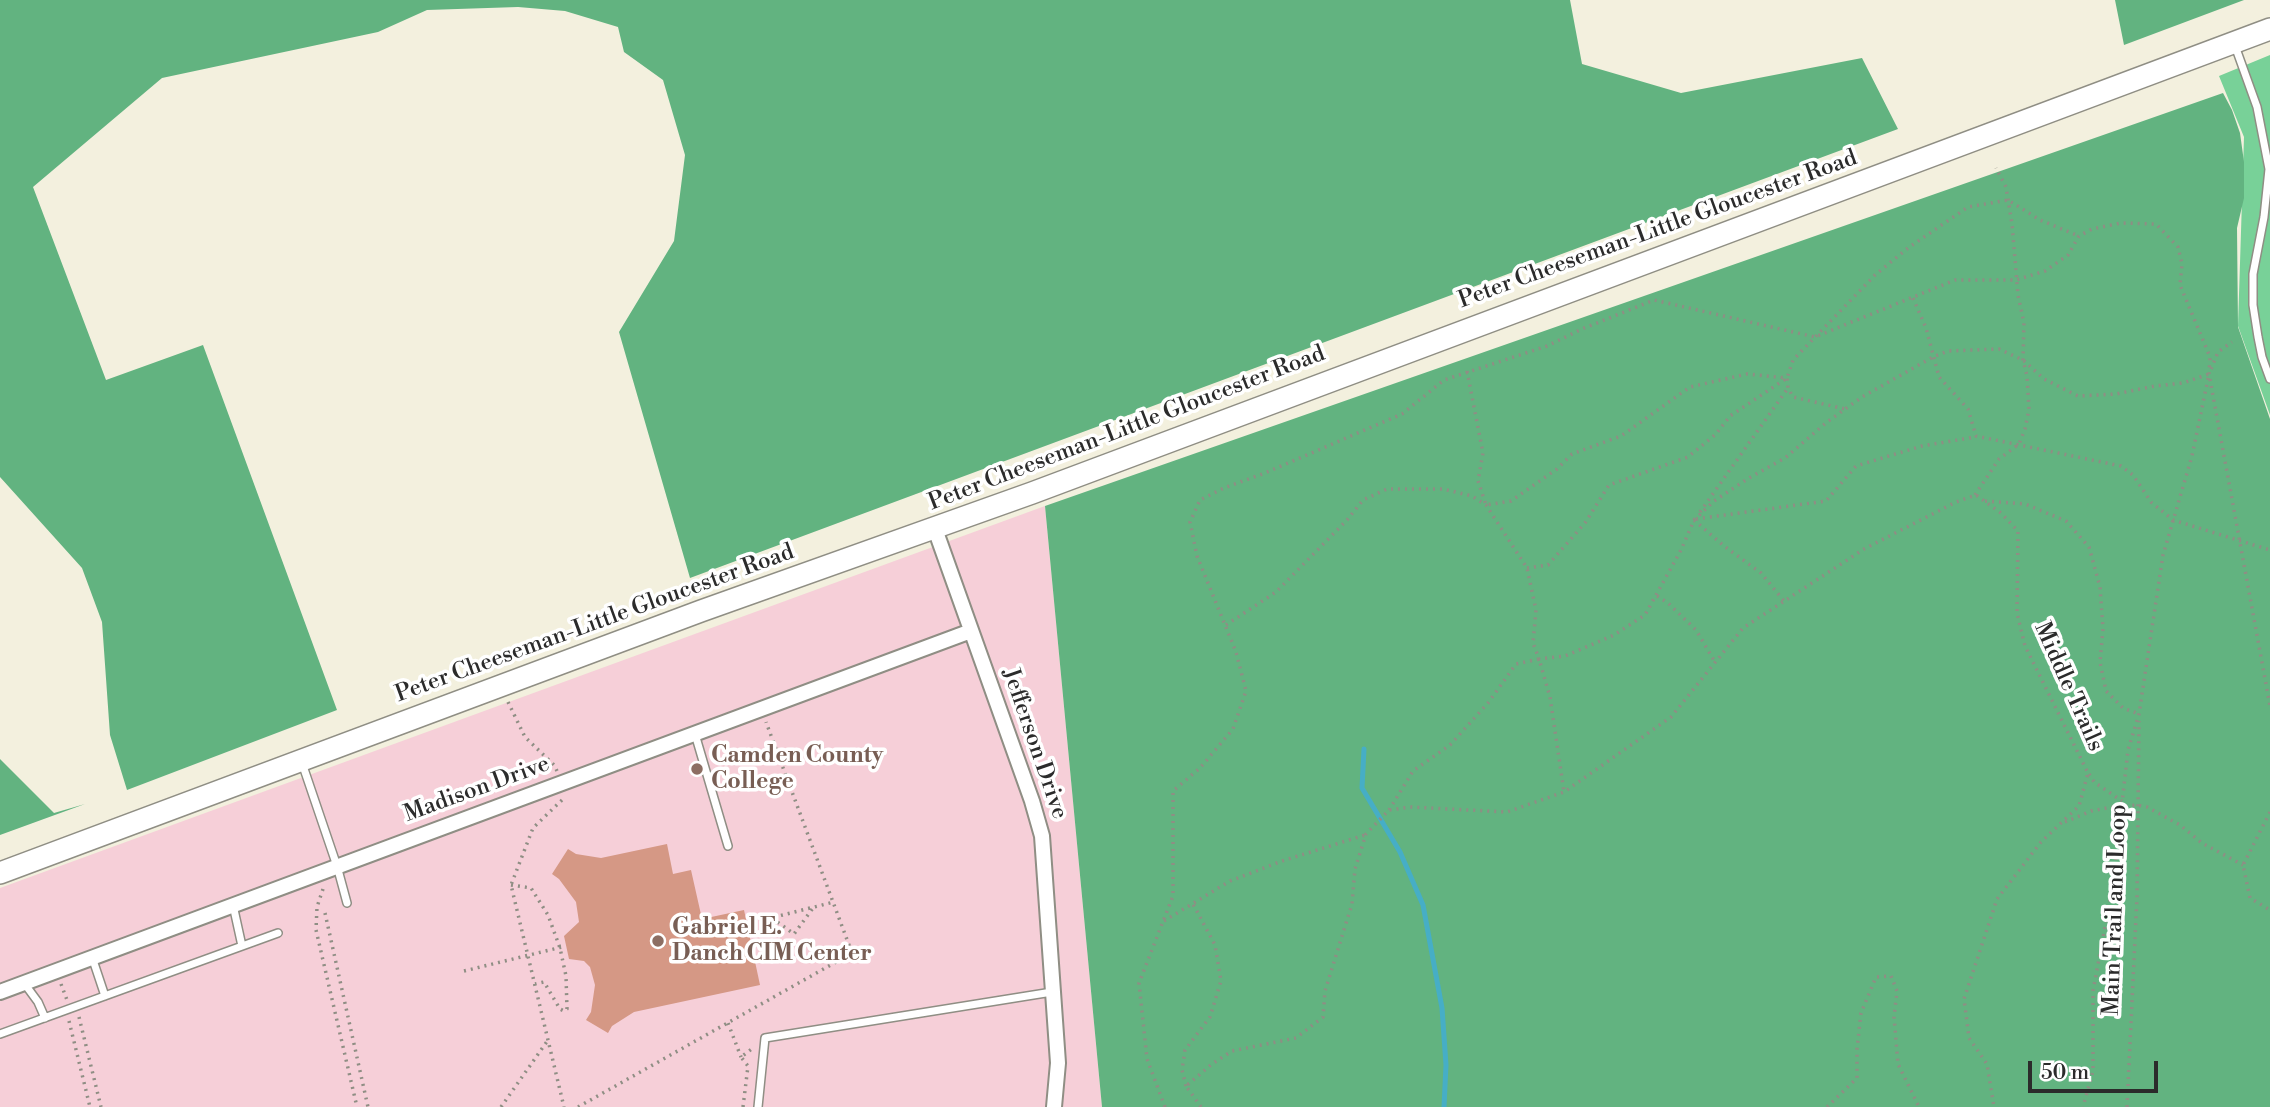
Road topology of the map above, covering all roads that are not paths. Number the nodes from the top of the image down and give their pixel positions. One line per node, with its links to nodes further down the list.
1 (2270, 29): 2 (street, Peter Cheeseman-Little Gloucester Road)
2 (2234, 43): 3 (lane); 4 (street, Peter Cheeseman-Little Gloucester Road)
3 (2270, 379)
4 (935, 529): 5 (street, Jefferson Drive); 7 (street, Peter Cheeseman-Little Gloucester Road)
5 (971, 631): 6 (street, Madison Drive); 18 (street, Jefferson Drive)
6 (695, 733): 8 (lane); 9 (street, Madison Drive)
7 (301, 760): 9 (lane); 10 (street, Peter Cheeseman-Little Gloucester Road)
8 (728, 846)
9 (337, 866): 11 (lane); 12 (street, Madison Drive)
10 (0, 873)
11 (346, 903)
12 (233, 905): 14 (lane); 15 (street, Madison Drive)
13 (278, 933): 14 (lane)
14 (242, 946): 19 (lane)
15 (92, 957): 16 (street, Madison Drive); 19 (lane)
16 (24, 984): 17 (street, Madison Drive); 20 (lane)
17 (0, 992)
18 (1052, 992): 22 (lane); 23 (street, Jefferson Drive)
19 (105, 996): 20 (lane)
20 (45, 1017): 21 (lane)
21 (0, 1034)
22 (758, 1107)
23 (1054, 1107)

